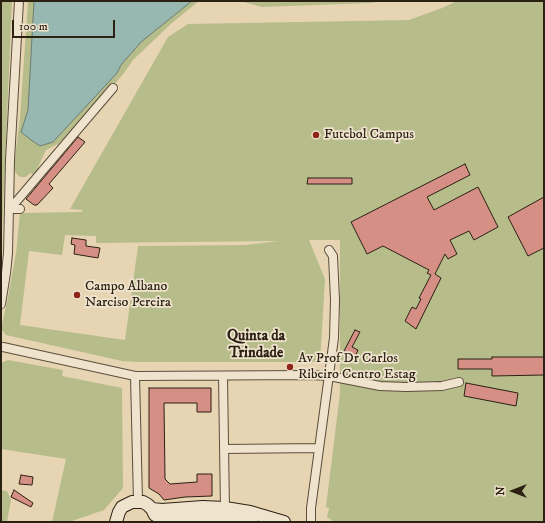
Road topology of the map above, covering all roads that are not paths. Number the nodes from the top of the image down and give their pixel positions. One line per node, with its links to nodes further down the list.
1 (19, 1): 3 (street)
2 (113, 88): 3 (street)
3 (10, 209): 4 (street); 6 (street)
4 (20, 209)
5 (329, 250): 10 (street)
6 (1, 304)
7 (2, 346): 8 (street)
8 (135, 376): 9 (street); 14 (street)
9 (223, 376): 10 (street); 13 (street)
10 (329, 376): 11 (street); 12 (street)
11 (459, 382)
12 (319, 448): 13 (street); 22 (street)
13 (224, 449): 16 (street)
14 (138, 501): 15 (main road); 17 (main road)
15 (152, 509): 16 (main road); 18 (main road)
16 (225, 516): 19 (main road); 20 (main road); 21 (main road)
17 (114, 520)
18 (156, 522)
19 (161, 522)
20 (252, 522)
21 (284, 522)
22 (313, 522)

